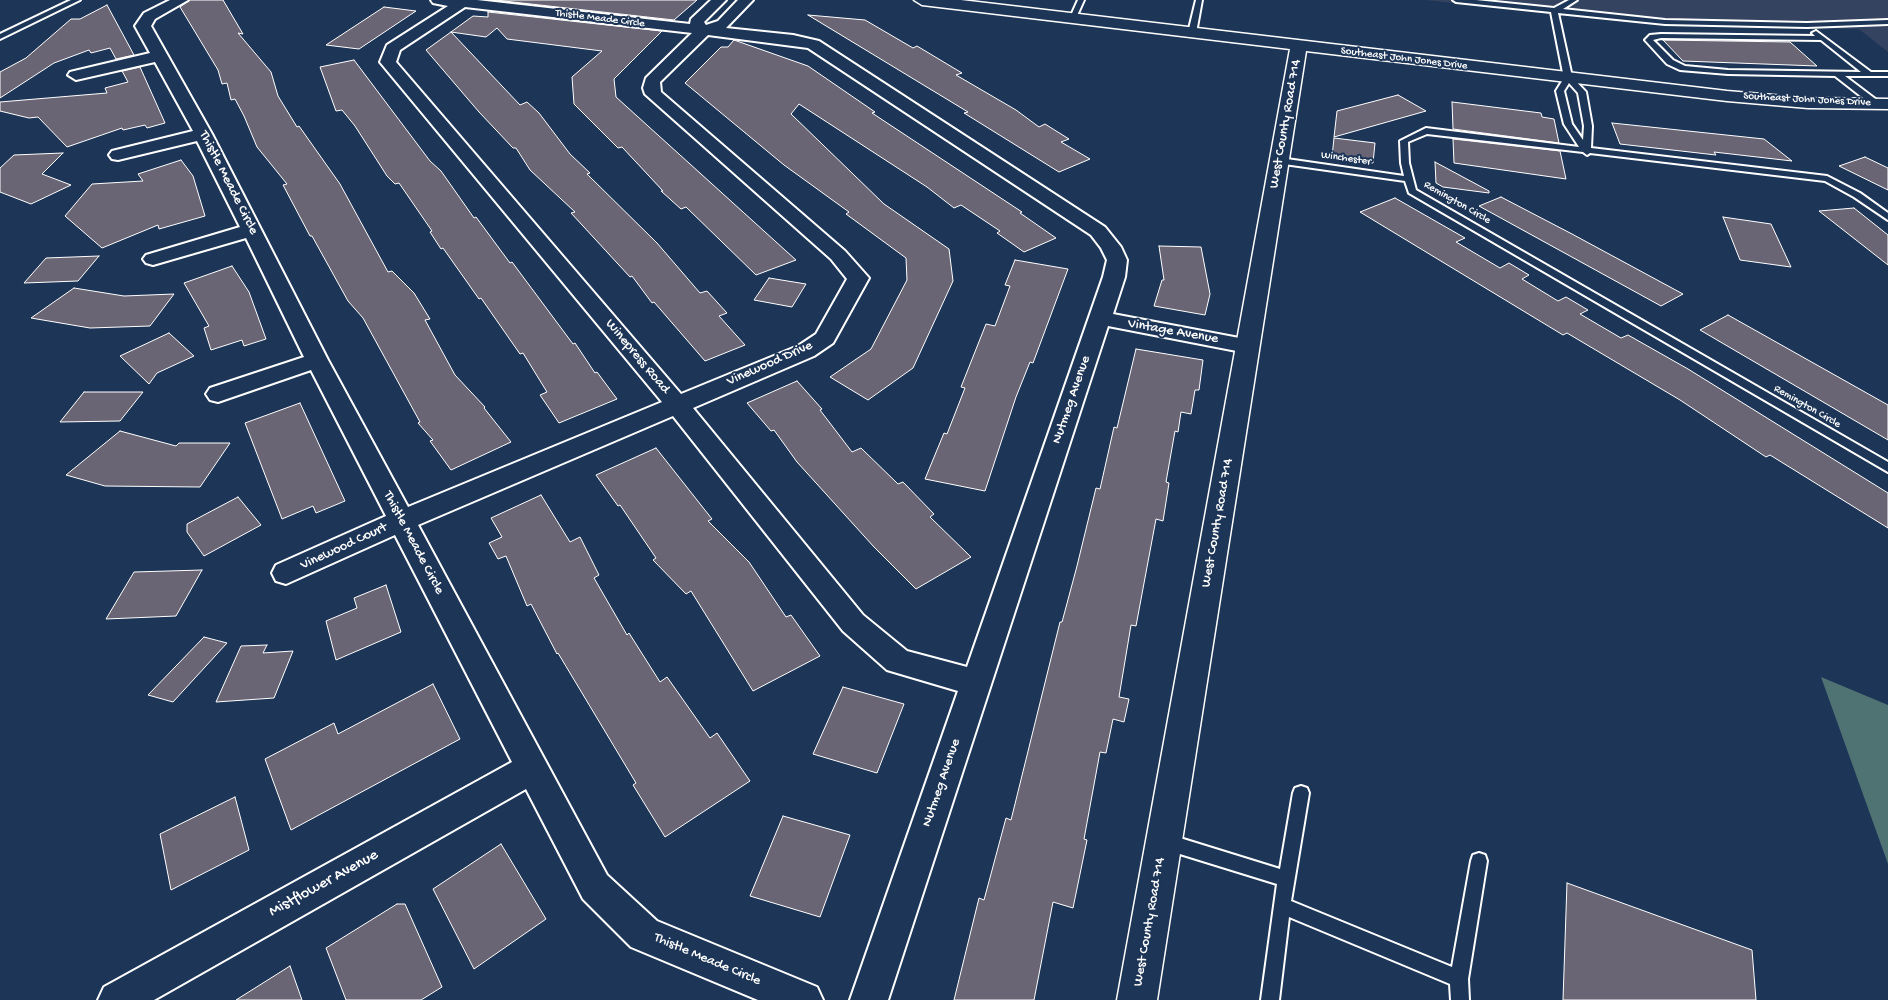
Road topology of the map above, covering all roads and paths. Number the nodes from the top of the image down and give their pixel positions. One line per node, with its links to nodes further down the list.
1 (77, 0): 19 (lane)
2 (180, 0): 22 (street, Thistle Meade Circle)
3 (438, 0): 12 (street, Thistle Meade Circle)
4 (719, 0): 17 (street)
5 (746, 0): 17 (street, Vinewood Drive)
6 (922, 0): 14 (street, Southeast John Jones Drive)
7 (1081, 0): 14 (lane)
8 (1199, 0): 18 (lane)
9 (1456, 0): 11 (lane)
10 (1574, 0): 13 (lane)
11 (1470, 1): 13 (lane)
12 (462, 3): 17 (street, Thistle Meade Circle); 41 (street, Winepress Road)
13 (1554, 11): 16 (lane); 27 (lane)
14 (1072, 18): 18 (street, Southeast John Jones Drive)
15 (1888, 22): 16 (lane)
16 (1807, 25): 20 (lane)
17 (703, 31): 37 (street, Nutmeg Avenue); 41 (street, Vinewood Drive)
18 (1192, 33): 21 (street, Southeast John Jones Drive)
19 (0, 37)
20 (1822, 38): 23 (lane); 24 (lane)
21 (1299, 46): 27 (street, Southeast John Jones Drive); 32 (street, West County Road 714)
22 (159, 56): 26 (street); 29 (street, Thistle Meade Circle)
23 (1838, 74): 24 (lane); 28 (lane)
24 (1869, 74): 25 (lane)
25 (1888, 74)
26 (76, 75)
27 (1568, 78): 28 (street, Southeast John Jones Drive); 30 (lane); 30 (lane)
28 (1882, 104)
29 (203, 134): 31 (street); 35 (street, Thistle Meade Circle)
30 (1587, 152): 33 (lane, Remington Circle); 34 (lane, Remington Circle)
31 (118, 155)
32 (1280, 161): 33 (lane, Winchester); 38 (street, West County Road 714)
33 (1409, 179): 42 (lane, Remington Circle)
34 (1888, 217)
35 (252, 230): 36 (street); 39 (street, Thistle Meade Circle)
36 (153, 260)
37 (1100, 318): 38 (street, Vintage Avenue); 45 (street, Nutmeg Avenue)
38 (1247, 346): 48 (street, West County Road 714)
39 (317, 360): 40 (street); 43 (street, Thistle Meade Circle)
40 (218, 394)
41 (677, 405): 43 (street, Vinewood Drive); 45 (street, Winepress Road)
42 (1888, 468)
43 (401, 521): 44 (street, Vinewood Court); 46 (street, Thistle Meade Circle)
44 (286, 573)
45 (976, 683): 55 (street, Nutmeg Avenue)
46 (532, 768): 53 (street, Mistflower Avenue); 54 (street, Thistle Meade Circle)
47 (1301, 793): 50 (lane)
48 (1164, 842): 50 (lane); 56 (street, West County Road 714)
49 (1479, 861): 52 (lane)
50 (1287, 879): 51 (lane)
51 (1282, 906): 52 (lane); 57 (lane)
52 (1459, 979): 58 (lane)
53 (117, 1000)
54 (804, 1000)
55 (869, 1000)
56 (1137, 1000)
57 (1270, 1000)
58 (1460, 1000)

